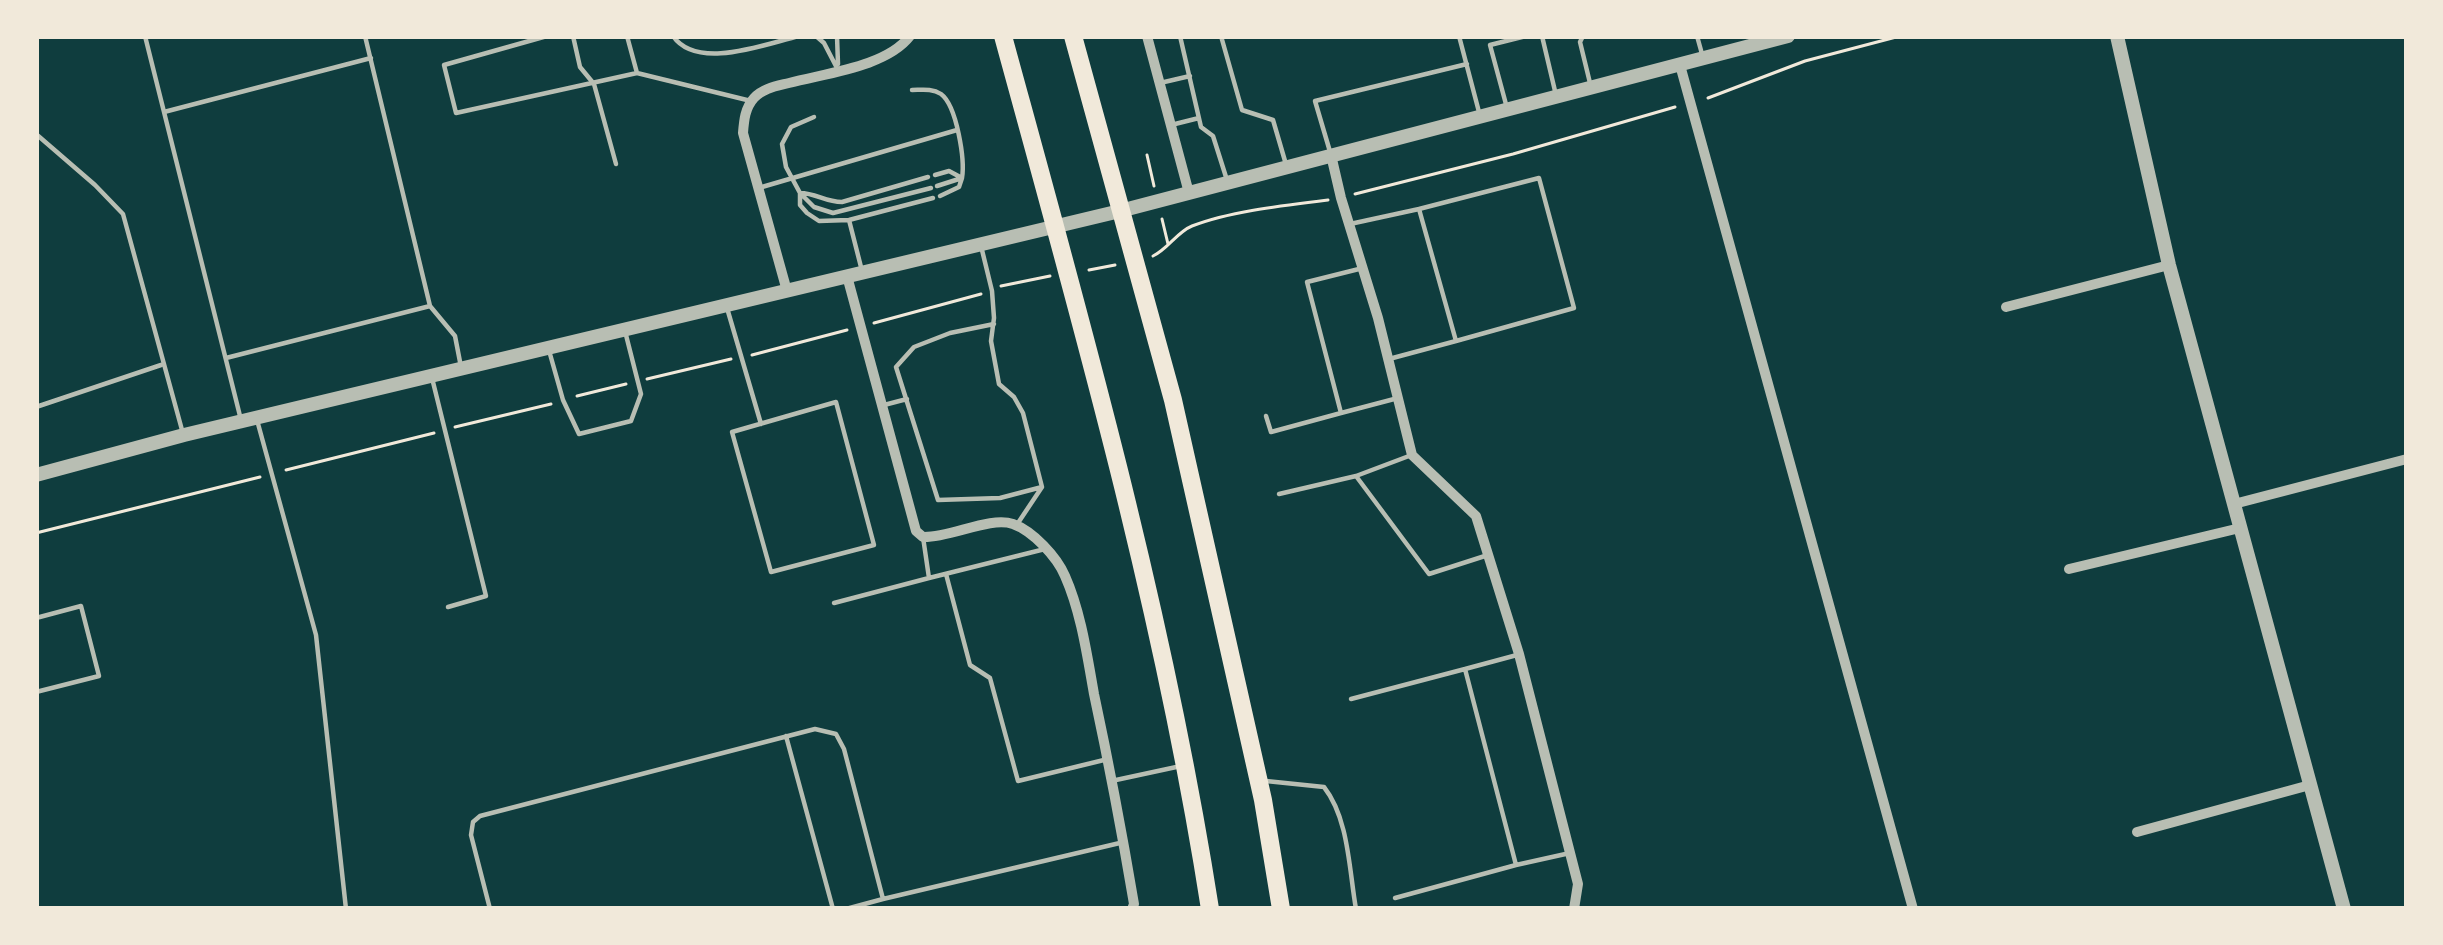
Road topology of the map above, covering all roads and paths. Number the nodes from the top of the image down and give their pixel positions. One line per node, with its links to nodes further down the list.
1 (145, 36): 41 (lane)
2 (365, 36): 26 (lane)
3 (547, 36): 33 (lane)
4 (572, 36): 33 (lane)
5 (627, 36): 31 (lane)
6 (673, 36): 7 (lane)
7 (799, 36)
8 (816, 36): 30 (lane)
9 (837, 36): 30 (lane)
10 (910, 36): 30 (street)
11 (1003, 36): 62 (highway)
12 (1073, 36): 59 (highway)
13 (1147, 36): 34 (street)
14 (1180, 36): 32 (lane)
15 (1221, 36): 50 (lane)
16 (1459, 36): 28 (lane)
17 (1487, 36): 25 (lane)
18 (1526, 36): 25 (lane)
19 (1542, 36): 37 (lane)
20 (1583, 36): 35 (lane)
21 (1696, 36): 27 (lane)
22 (1788, 36): 27 (street)
23 (1900, 36): 39 (path)
24 (2117, 36): 65 (street)
25 (1490, 45): 40 (lane)
26 (371, 58): 41 (lane); 71 (lane)
27 (1704, 59): 29 (street)
28 (1467, 64): 42 (lane); 48 (lane)
29 (1680, 65): 35 (street); 39 (street)
30 (838, 70): 38 (street)
31 (637, 73): 33 (lane); 38 (lane)
32 (1190, 76): 34 (lane); 44 (lane)
33 (595, 83): 49 (lane)
34 (1160, 83): 45 (street)
35 (1592, 88): 37 (street)
36 (912, 90): 46 (lane)
37 (1557, 97): 40 (street)
38 (751, 100): 54 (street)
39 (1692, 103): 57 (path); 142 (street)
40 (1507, 110): 42 (street)
41 (164, 112): 80 (lane)
42 (1480, 116): 48 (street)
43 (814, 117): 52 (lane)
44 (1199, 118): 45 (lane); 53 (lane)
45 (1171, 125): 56 (street)
46 (957, 130): 51 (lane); 52 (lane)
47 (36, 134): 82 (lane)
48 (1331, 155): 50 (street); 57 (street)
49 (616, 164)
50 (1286, 167): 53 (street)
51 (962, 178): 55 (lane); 55 (lane); 60 (lane)
52 (792, 179): 54 (lane); 55 (lane)
53 (1228, 182): 56 (street)
54 (757, 189): 69 (street)
55 (800, 193): 60 (lane)
56 (1190, 193): 59 (street)
57 (1341, 198): 61 (street); 64 (path)
58 (1419, 209): 61 (lane); 77 (lane); 77 (lane)
59 (1120, 212): 62 (street); 64 (highway)
60 (849, 220): 67 (lane)
61 (1350, 224): 66 (street)
62 (1057, 226): 63 (street); 68 (highway)
63 (980, 244): 67 (street); 70 (lane)
64 (1134, 260): 68 (path); 124 (highway)
65 (2169, 265): 73 (street); 104 (street)
66 (1363, 268): 81 (street); 91 (lane)
67 (855, 274): 69 (street); 75 (street)
68 (1070, 274): 70 (path); 123 (highway)
69 (787, 291): 72 (street)
70 (992, 291): 74 (lane); 75 (path)
71 (430, 305): 80 (lane); 83 (lane)
72 (727, 305): 76 (street); 79 (lane)
73 (2006, 307)
74 (994, 324): 87 (lane); 102 (lane)
75 (860, 327): 79 (path); 89 (street)
76 (625, 330): 78 (street); 85 (lane)
77 (1456, 341): 81 (lane)
78 (548, 348): 83 (street); 88 (lane)
79 (741, 357): 85 (path); 94 (lane)
80 (226, 358): 93 (lane)
81 (1388, 360): 86 (street)
82 (162, 364): 90 (lane); 96 (lane)
83 (461, 369): 84 (street)
84 (432, 376): 93 (street); 95 (lane)
85 (640, 381): 88 (path); 88 (lane)
86 (1398, 398): 91 (lane); 97 (street)
87 (907, 399): 89 (lane); 102 (lane)
88 (563, 400): 95 (path)
89 (881, 405): 108 (street)
90 (36, 407)
91 (1341, 413): 92 (lane)
92 (1266, 416)
93 (249, 420): 96 (street); 99 (lane)
94 (761, 424): 94 (lane)
95 (445, 430): 99 (path); 115 (lane)
96 (184, 435): 100 (street)
97 (1412, 454): 101 (lane); 110 (street)
98 (2407, 459): 104 (street)
99 (272, 474): 107 (path); 133 (lane)
100 (36, 475)
101 (1356, 476): 103 (lane); 110 (lane)
102 (1042, 487): 105 (lane)
103 (1280, 494)
104 (2234, 504): 106 (street)
105 (1016, 525): 108 (street); 109 (street)
106 (2240, 528): 111 (street); 126 (street)
107 (36, 533)
108 (922, 537): 113 (lane)
109 (1045, 549): 112 (lane); 122 (street)
110 (1488, 555): 117 (street)
111 (2069, 568)
112 (946, 574): 113 (lane); 122 (lane)
113 (929, 578): 114 (lane)
114 (834, 603)
115 (448, 607)
116 (36, 618): 119 (lane)
117 (1519, 654): 118 (lane); 129 (street)
118 (1465, 669): 120 (lane); 130 (lane)
119 (36, 692)
120 (1351, 700)
121 (786, 736): 132 (lane); 134 (lane); 135 (lane)
122 (1108, 758): 125 (street)
123 (1186, 765): 125 (lane); 138 (highway)
124 (1259, 780): 139 (highway); 140 (lane)
125 (1112, 781): 128 (street)
126 (2310, 784): 127 (street); 143 (street)
127 (2137, 832)
128 (1124, 842): 132 (lane); 137 (street)
129 (1570, 853): 130 (lane); 141 (street)
130 (1516, 866): 131 (lane)
131 (1395, 898)
132 (884, 899): 136 (lane)
133 (346, 909)
134 (490, 909)
135 (833, 909)
136 (846, 909)
137 (1132, 909)
138 (1210, 909)
139 (1281, 909)
140 (1356, 909)
141 (1574, 909)
142 (1913, 909)
143 (2344, 909)

